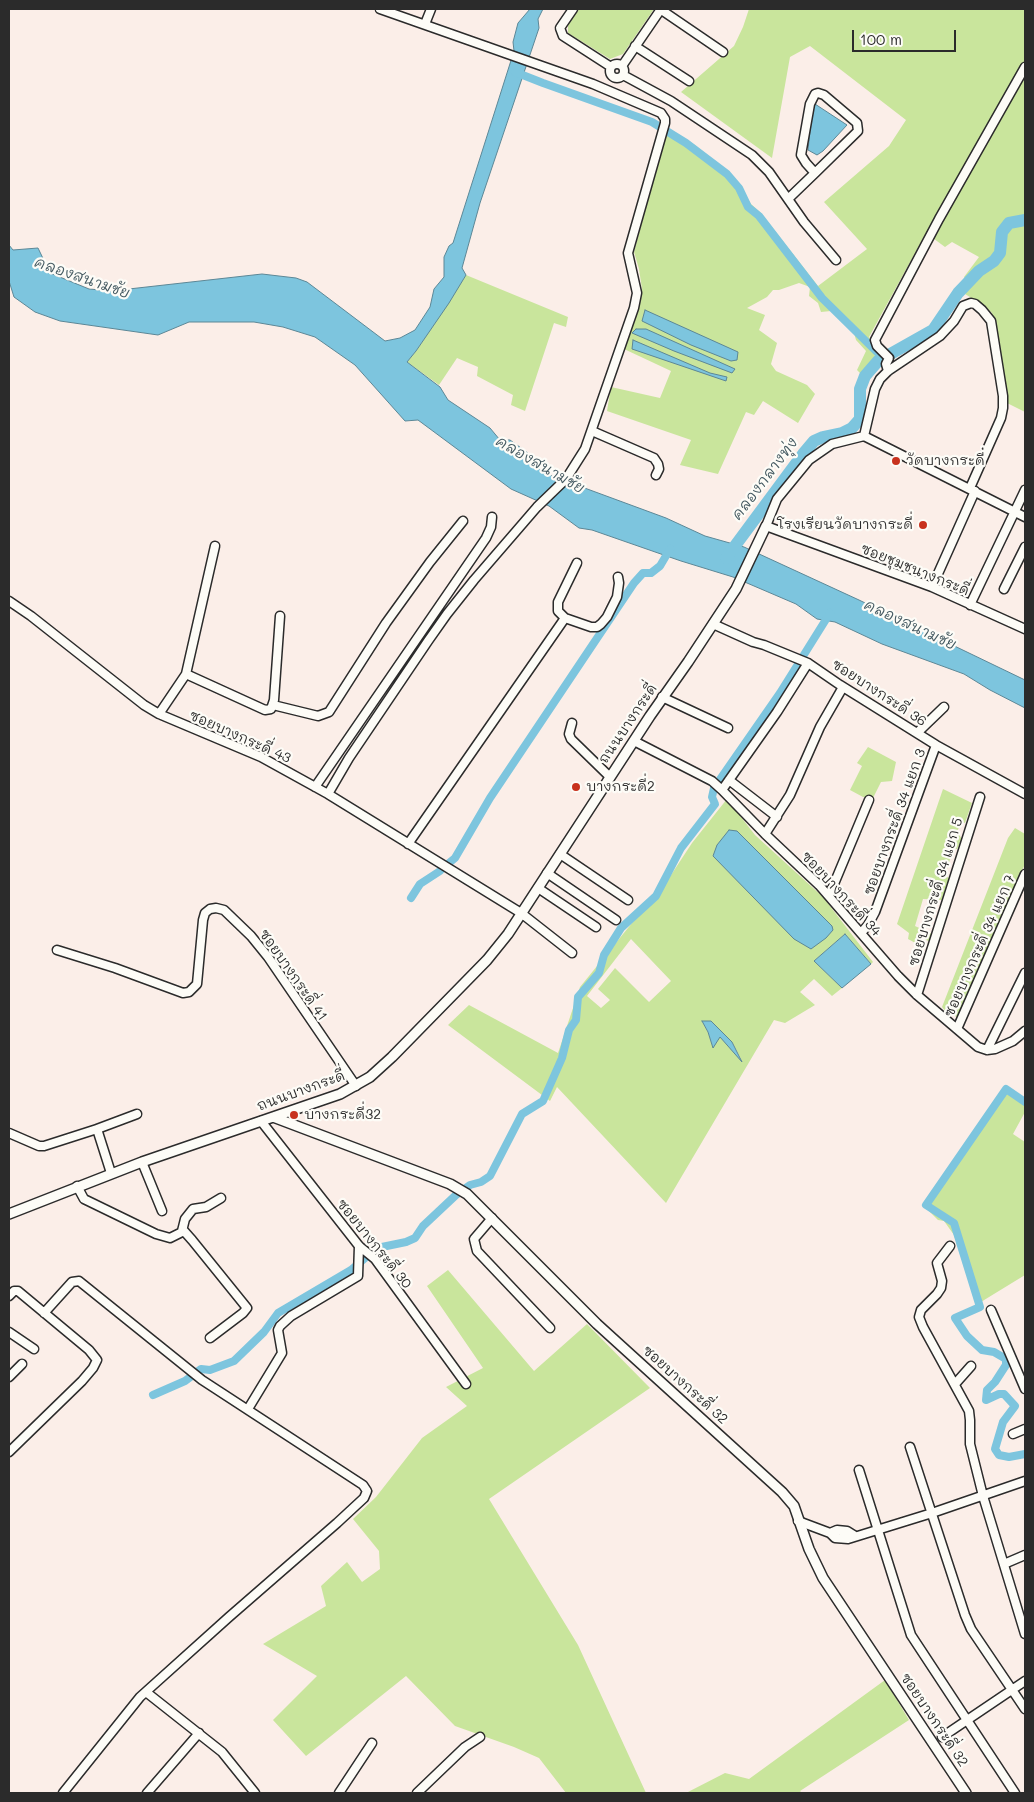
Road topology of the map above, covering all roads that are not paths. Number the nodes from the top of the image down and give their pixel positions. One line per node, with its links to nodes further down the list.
1 (380, 9): 5 (street)
2 (431, 9): 5 (street)
3 (573, 9): 9 (street)
4 (660, 9): 6 (street); 7 (street)
5 (425, 24): 17 (street)
6 (635, 46): 8 (street); 12 (street)
7 (724, 52)
8 (622, 66): 9 (street); 11 (street)
9 (611, 67): 11 (street)
10 (1025, 67): 16 (street)
11 (624, 75): 14 (street)
12 (689, 81)
13 (815, 173): 13 (street); 14 (street)
14 (788, 199): 15 (street)
15 (836, 260)
16 (888, 371): 18 (street); 20 (street)
17 (592, 431): 19 (street); 55 (street)
18 (864, 436): 20 (street); 26 (street, ถนนบางกระดี่)
19 (656, 475)
20 (972, 490): 22 (street); 31 (street)
21 (1025, 490): 22 (street)
22 (1014, 512): 23 (street); 34 (street)
23 (1025, 517)
24 (492, 518): 54 (street)
25 (463, 522): 43 (street)
26 (766, 526): 31 (street, ซอยชุมชนางกระดี่); 37 (street, ถนนบางกระดี่)
27 (215, 546): 40 (street)
28 (1025, 547): 32 (street)
29 (577, 564): 36 (street)
30 (618, 577): 36 (street)
31 (932, 587): 34 (street, ซอยชุมชนางกระดี่)
32 (1004, 589)
33 (9, 601): 45 (street, ซอยบางกระดี่ 43)
34 (970, 605): 38 (street, ซอยชุมชนางกระดี่)
35 (280, 616): 43 (street)
36 (565, 618): 61 (street)
37 (713, 624): 39 (street, ซอยบางกระดี่ 36); 42 (street, ถนนบางกระดี่)
38 (1025, 630)
39 (803, 661): 41 (street, ซอยบางกระดี่ 36); 52 (street)
40 (186, 674): 43 (street); 45 (street)
41 (843, 687): 48 (street, ซอยบางกระดี่ 36); 59 (street)
42 (662, 697): 47 (street); 49 (street, ถนนบางกระดี่)
43 (274, 705)
44 (944, 707): 48 (street)
45 (159, 714): 54 (street, ซอยบางกระดี่ 43)
46 (572, 723): 51 (street)
47 (728, 728)
48 (916, 733): 50 (street, ซอยบางกระดี่ 36)
49 (634, 741): 51 (street, ถนนบางกระดี่); 53 (street, ซอยบางกระดี่ 34)
50 (936, 745): 56 (street, ซอยบางกระดี่ 36); 71 (street, ซอยบางกระดี่ 34 แยก 3)
51 (610, 777): 62 (street, ถนนบางกระดี่)
52 (730, 780): 53 (street); 59 (street)
53 (717, 786): 60 (street, ซอยบางกระดี่ 34)
54 (315, 787): 55 (street, ซอยบางกระดี่ 43)
55 (328, 794): 61 (street, ซอยบางกระดี่ 43)
56 (1025, 794)
57 (980, 797): 75 (street, ซอยบางกระดี่ 34 แยก 5)
58 (869, 800): 66 (street)
59 (777, 817): 60 (street)
60 (765, 834): 66 (street, ซอยบางกระดี่ 34)
61 (408, 844): 68 (street, ซอยบางกระดี่ 43)
62 (560, 854): 63 (street, ถนนบางกระดี่); 67 (street)
63 (548, 873): 65 (street, ถนนบางกระดี่); 69 (street)
64 (1025, 874): 76 (street, ซอยบางกระดี่ 34 แยก 7)
65 (538, 888): 68 (street, ถนนบางกระดี่); 70 (street)
66 (829, 896): 71 (street, ซอยบางกระดี่ 34)
67 (628, 900)
68 (521, 913): 73 (street, ซอยบางกระดี่ 43); 79 (street, ถนนบางกระดี่)
69 (616, 920)
70 (596, 927)
71 (861, 933): 75 (street, ซอยบางกระดี่ 34)
72 (57, 950): 79 (street, ซอยบางกระดี่ 41)
73 (572, 953)
74 (1025, 973): 78 (street)
75 (917, 995): 76 (street, ซอยบางกระดี่ 34)
76 (957, 1029): 78 (street, ซอยบางกระดี่ 34)
77 (1025, 1031): 78 (street)
78 (987, 1050)
79 (356, 1086): 81 (street, ถนนบางกระดี่)
80 (137, 1114): 83 (street)
81 (273, 1116): 82 (street, ถนนบางกระดี่); 91 (street, ซอยบางกระดี่ 32)
82 (261, 1121): 85 (street, ถนนบางกระดี่); 93 (street, ซอยบางกระดี่ 30)
83 (97, 1129): 84 (street); 86 (street)
84 (9, 1133)
85 (142, 1162): 86 (street, ถนนบางกระดี่); 89 (street)
86 (111, 1173): 87 (street, ถนนบางกระดี่)
87 (78, 1186): 90 (street, ถนนบางกระดี่); 92 (street)
88 (221, 1198): 92 (street)
89 (162, 1211)
90 (9, 1214)
91 (492, 1218): 98 (street); 117 (street, ซอยบางกระดี่ 32)
92 (182, 1232): 100 (street)
93 (359, 1246): 105 (street, ซอยบางกระดี่ 30); 108 (street)
94 (950, 1246): 106 (street)
95 (9, 1296): 97 (street)
96 (991, 1310): 107 (street)
97 (44, 1313): 108 (street); 112 (street)
98 (550, 1328)
99 (9, 1332): 101 (street)
100 (210, 1338)
101 (34, 1349)
102 (22, 1364): 104 (street)
103 (971, 1366): 106 (street)
104 (9, 1377)
105 (466, 1384)
106 (954, 1384): 115 (street)
107 (1025, 1389)
108 (248, 1409): 124 (street)
109 (1025, 1429): 110 (street)
110 (1014, 1434)
111 (910, 1447): 116 (street)
112 (9, 1452)
113 (859, 1470): 118 (street)
114 (1025, 1481): 115 (street)
115 (982, 1496): 116 (street); 120 (street)
116 (932, 1513): 118 (street); 123 (street)
117 (798, 1521): 118 (street); 136 (street, ซอยบางกระดี่ 32)
118 (877, 1530): 126 (street)
119 (1025, 1556): 120 (street)
120 (1004, 1564): 121 (street)
121 (1025, 1634)
122 (1025, 1682): 123 (street)
123 (1013, 1690): 125 (street); 126 (street)
124 (146, 1692): 127 (street); 131 (street)
125 (1025, 1709)
126 (968, 1720): 128 (street); 137 (street)
127 (199, 1733): 132 (street); 133 (street)
128 (942, 1736)
129 (480, 1737): 135 (street)
130 (372, 1743): 134 (street)
131 (63, 1793)
132 (147, 1793)
133 (254, 1793)
134 (339, 1793)
135 (416, 1793)
136 (966, 1793)
137 (1015, 1793)

